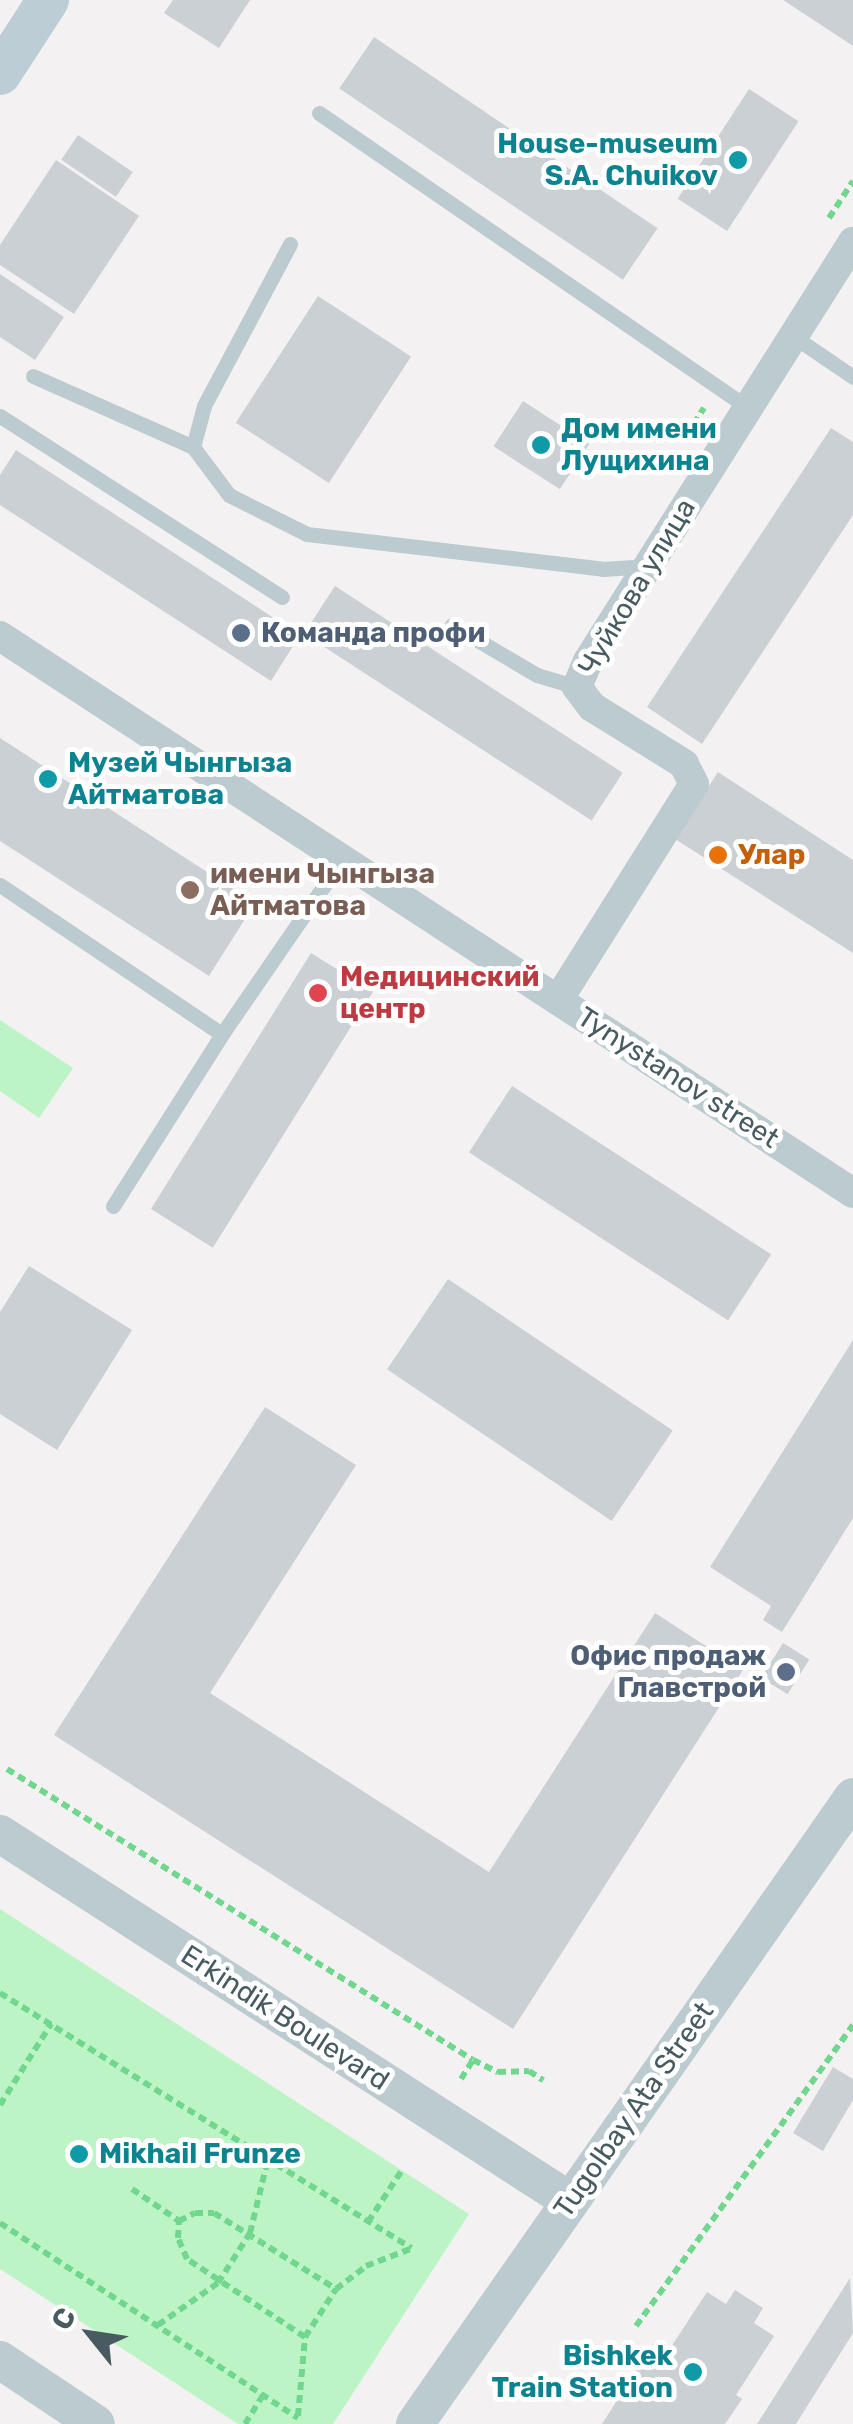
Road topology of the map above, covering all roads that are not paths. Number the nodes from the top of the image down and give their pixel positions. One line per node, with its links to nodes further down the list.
1 (48, 0): 2 (main road)
2 (0, 74)
3 (319, 113): 9 (lane)
4 (853, 242): 6 (street, Чуйкова улица)
5 (290, 244): 11 (lane)
6 (792, 336): 8 (lane); 9 (street, Чуйкова улица)
7 (33, 376): 11 (lane)
8 (853, 377)
9 (747, 407): 12 (street, Чуйкова улица)
10 (0, 416): 13 (lane)
11 (193, 447): 12 (lane)
12 (648, 566): 16 (street, Чуйкова улица)
13 (282, 597)
14 (452, 624): 16 (lane)
15 (0, 636): 17 (street, Tynystanov street)
16 (577, 687): 19 (street, Чуйкова улица)
17 (342, 861): 19 (street, Tynystanov street); 20 (lane)
18 (0, 885): 20 (lane)
19 (558, 1000): 21 (street, Tynystanov street)
20 (222, 1034): 22 (lane)
21 (853, 1193)
22 (113, 1206)
23 (853, 1797): 25 (street, Tugolbay Ata Street)
24 (0, 1834): 25 (street, Erkindik Boulevard)
25 (570, 2201): 28 (street, Tugolbay Ata Street)
26 (0, 2360): 27 (street)
27 (96, 2424)
28 (415, 2424)

